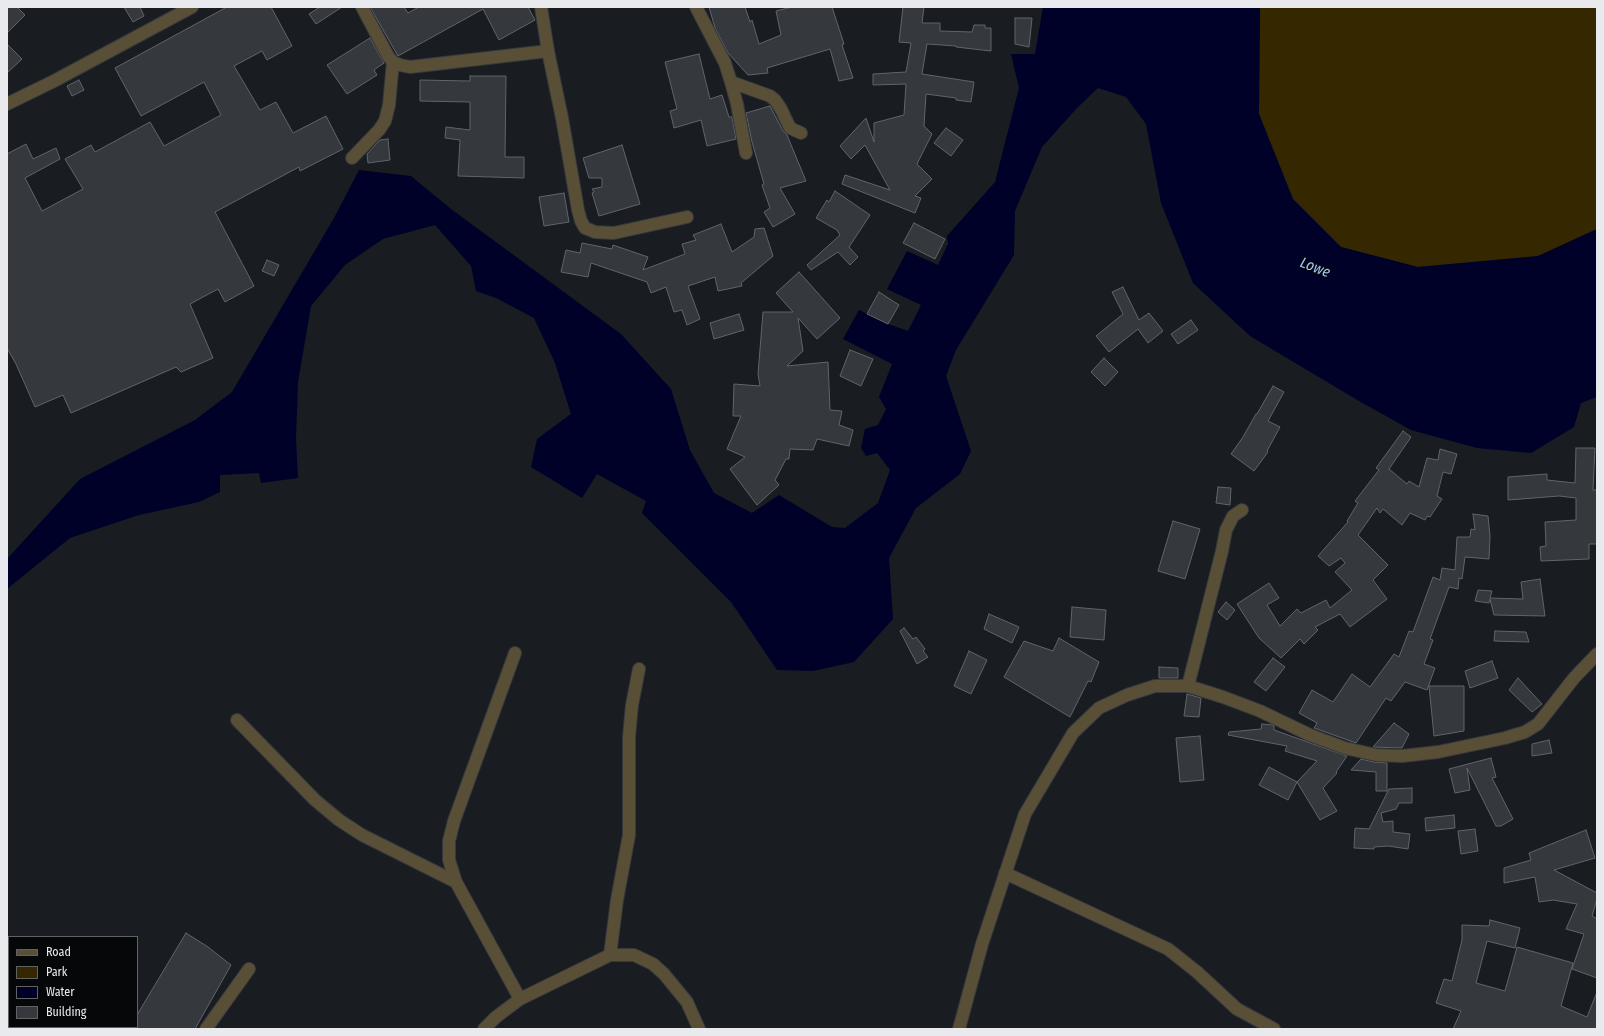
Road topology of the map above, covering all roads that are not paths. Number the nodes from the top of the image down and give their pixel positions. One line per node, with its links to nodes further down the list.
1 (192, 7): 8 (street)
2 (362, 7): 6 (street)
3 (541, 7): 5 (street)
4 (696, 7): 7 (street)
5 (548, 51): 6 (street); 12 (street)
6 (393, 62): 11 (street)
7 (731, 82): 9 (street); 10 (street)
8 (7, 104)
9 (801, 133)
10 (746, 153)
11 (352, 158)
12 (687, 217)
13 (1242, 510): 17 (street)
14 (515, 652): 20 (street)
15 (1597, 654): 17 (street)
16 (639, 669): 21 (street)
17 (1188, 686): 19 (street)
18 (237, 720): 20 (street)
19 (1005, 874): 27 (street); 28 (street)
20 (456, 882): 23 (street)
21 (610, 955): 23 (street); 26 (street)
22 (249, 969): 24 (street)
23 (520, 999): 25 (street)
24 (206, 1029)
25 (484, 1029)
26 (699, 1029)
27 (960, 1029)
28 (1274, 1029)

